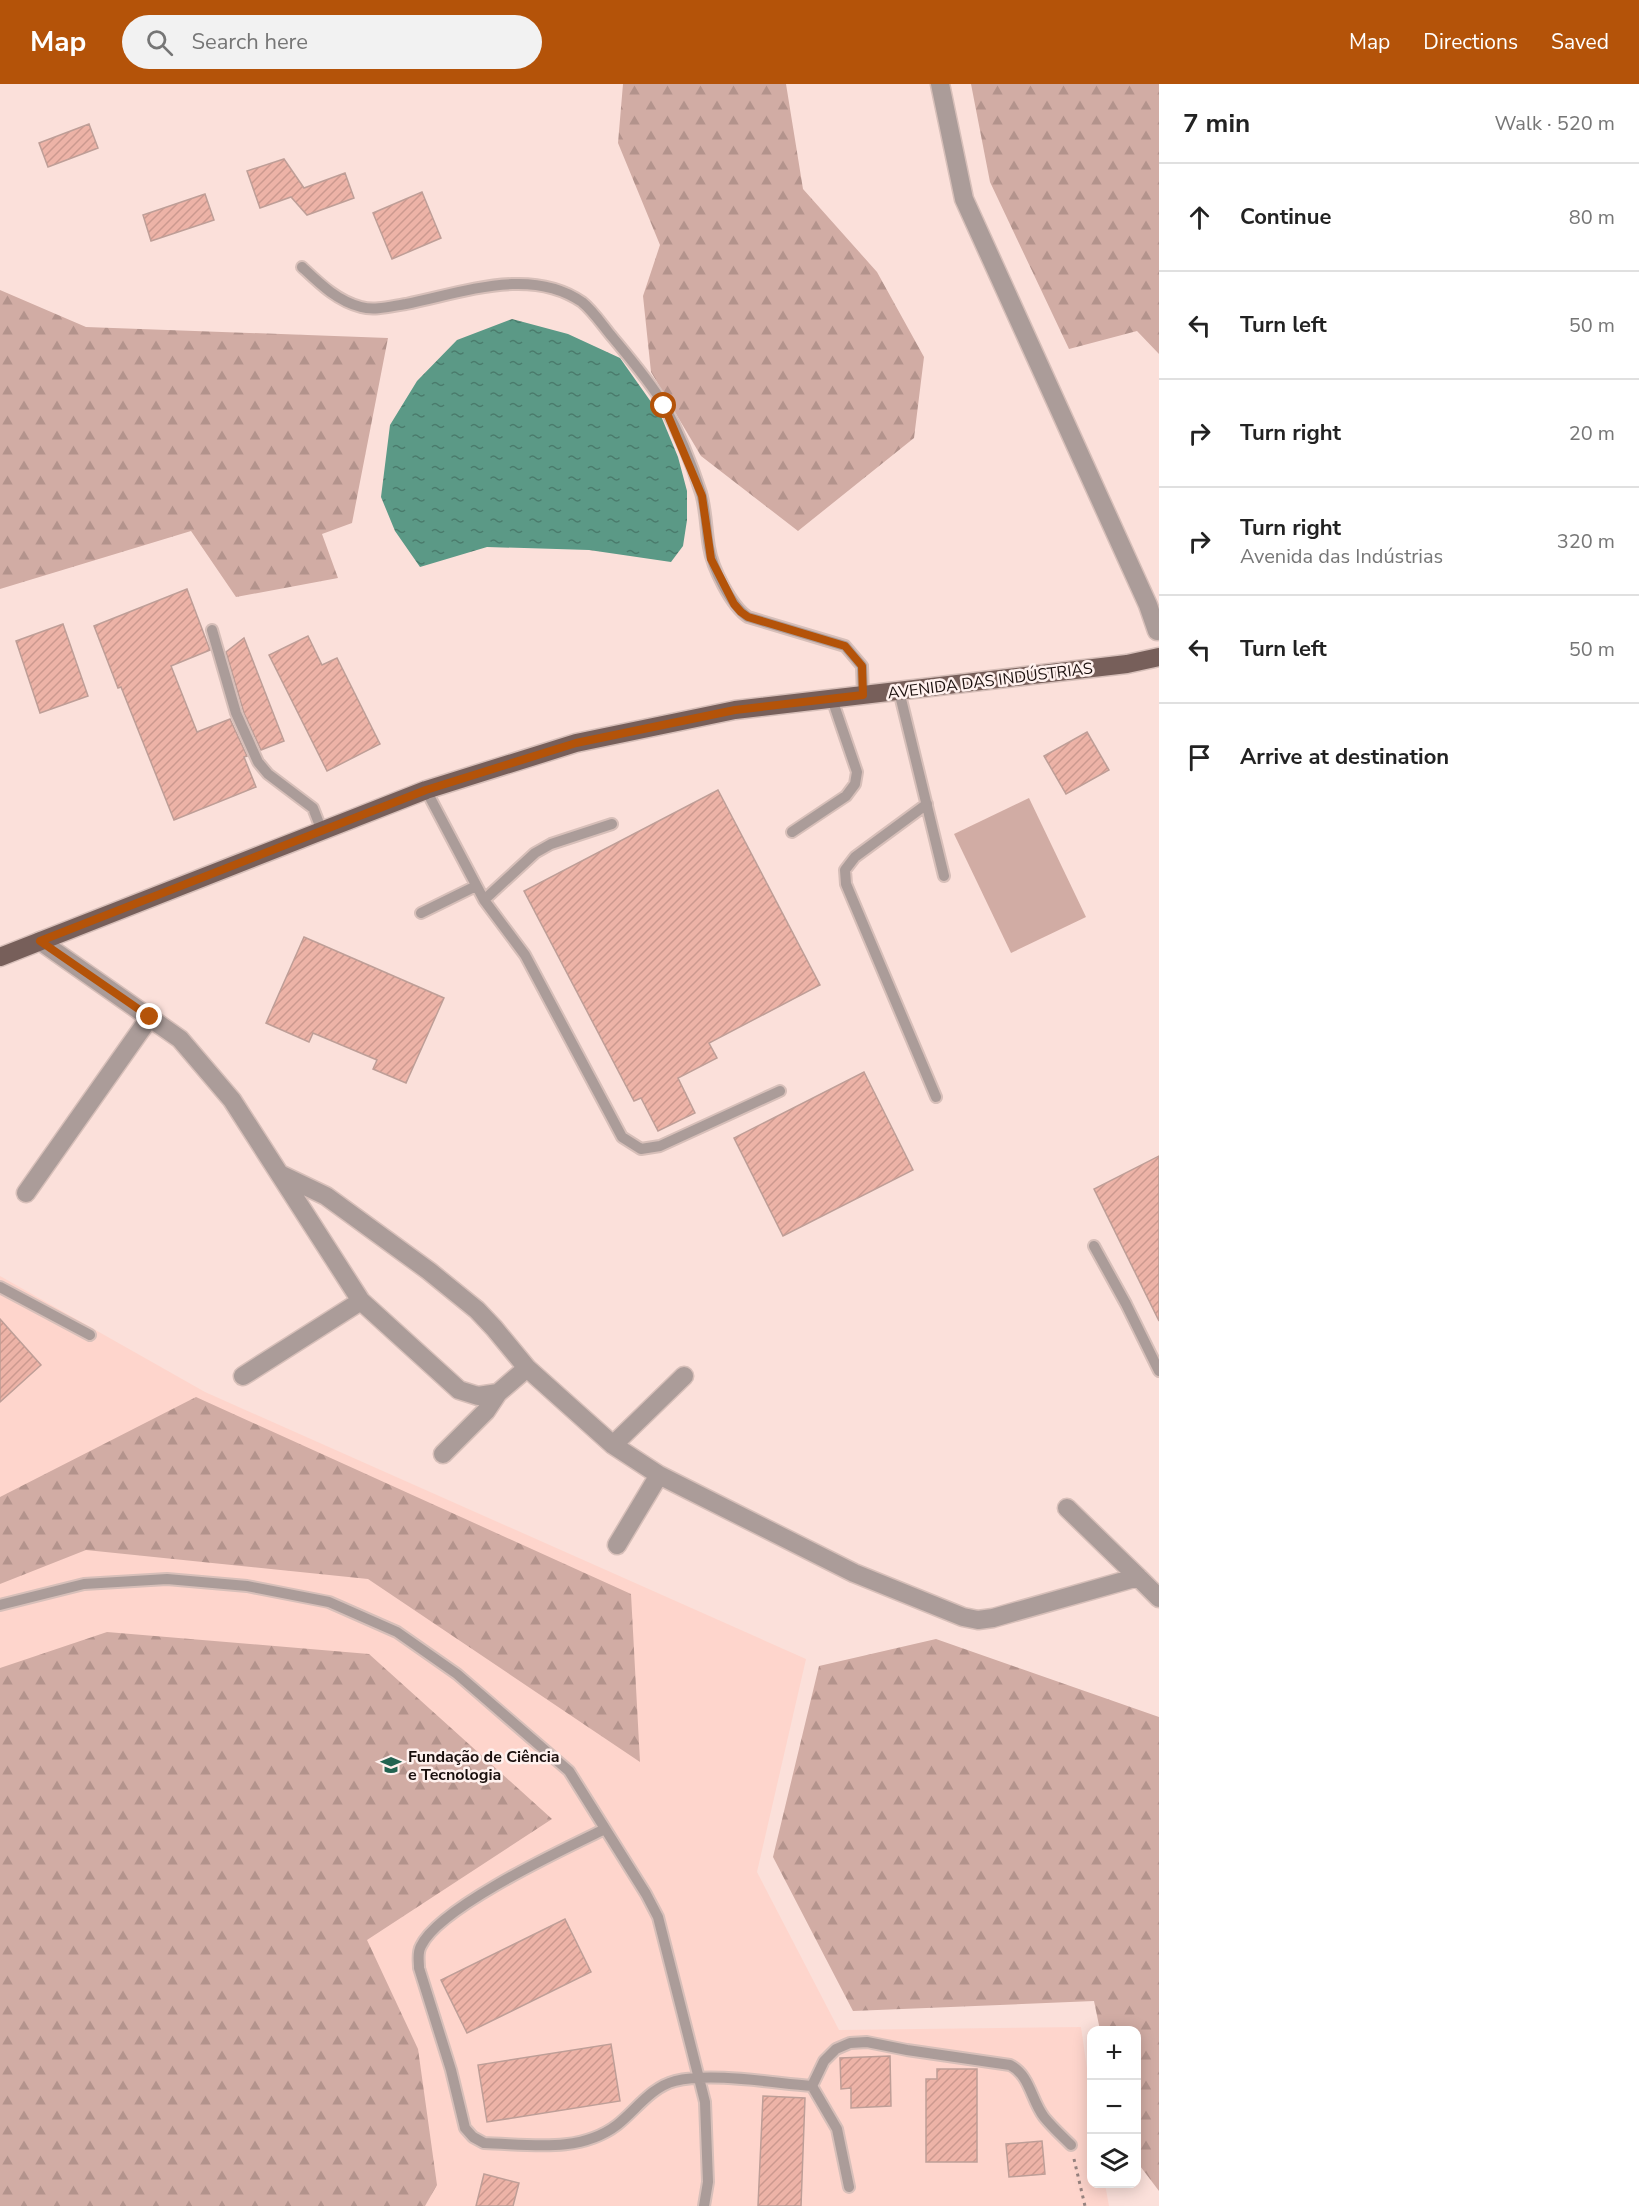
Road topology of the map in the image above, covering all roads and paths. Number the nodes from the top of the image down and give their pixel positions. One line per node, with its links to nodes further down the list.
1 (940, 84): 4 (street)
2 (302, 267): 7 (lane)
3 (212, 630): 12 (lane)
4 (1157, 631)
5 (1159, 657): 6 (main road, AVENIDA DAS INDÚSTRIAS)
6 (899, 691): 7 (main road, AVENIDA DAS INDÚSTRIAS); 10 (lane)
7 (863, 695): 8 (main road, AVENIDA DAS INDÚSTRIAS)
8 (832, 699): 9 (main road, AVENIDA DAS INDÚSTRIAS); 13 (lane)
9 (426, 790): 12 (main road, AVENIDA DAS INDÚSTRIAS); 15 (lane)
10 (927, 804): 14 (lane); 22 (lane)
11 (612, 824): 16 (lane)
12 (322, 831): 18 (main road, AVENIDA DAS INDÚSTRIAS)
13 (792, 832)
14 (944, 876)
15 (476, 886): 16 (lane); 17 (lane)
16 (484, 900): 21 (lane)
17 (421, 913)
18 (40, 941): 19 (main road, AVENIDA DAS INDÚSTRIAS); 20 (street)
19 (0, 957)
20 (150, 1017): 23 (street); 24 (street)
21 (780, 1091)
22 (936, 1097)
23 (282, 1175): 27 (street); 29 (street)
24 (26, 1193)
25 (1094, 1246): 30 (lane)
26 (0, 1287): 28 (lane)
27 (361, 1301): 31 (street); 33 (street)
28 (90, 1335)
29 (527, 1368): 33 (street); 34 (street)
30 (1159, 1371)
31 (243, 1376)
32 (684, 1376): 34 (street)
33 (498, 1393): 35 (street)
34 (613, 1445): 36 (street)
35 (443, 1454)
36 (659, 1475): 38 (street); 39 (street)
37 (1067, 1508): 39 (street)
38 (616, 1545)
39 (1138, 1577): 40 (street)
40 (1159, 1598)
41 (0, 1605): 42 (lane)
42 (605, 1829): 43 (lane); 43 (lane)
43 (699, 2077): 44 (lane); 47 (lane)
44 (812, 2086): 45 (lane); 46 (lane)
45 (1071, 2145): 48 (path)
46 (849, 2187)
47 (704, 2206)
48 (1085, 2206)

